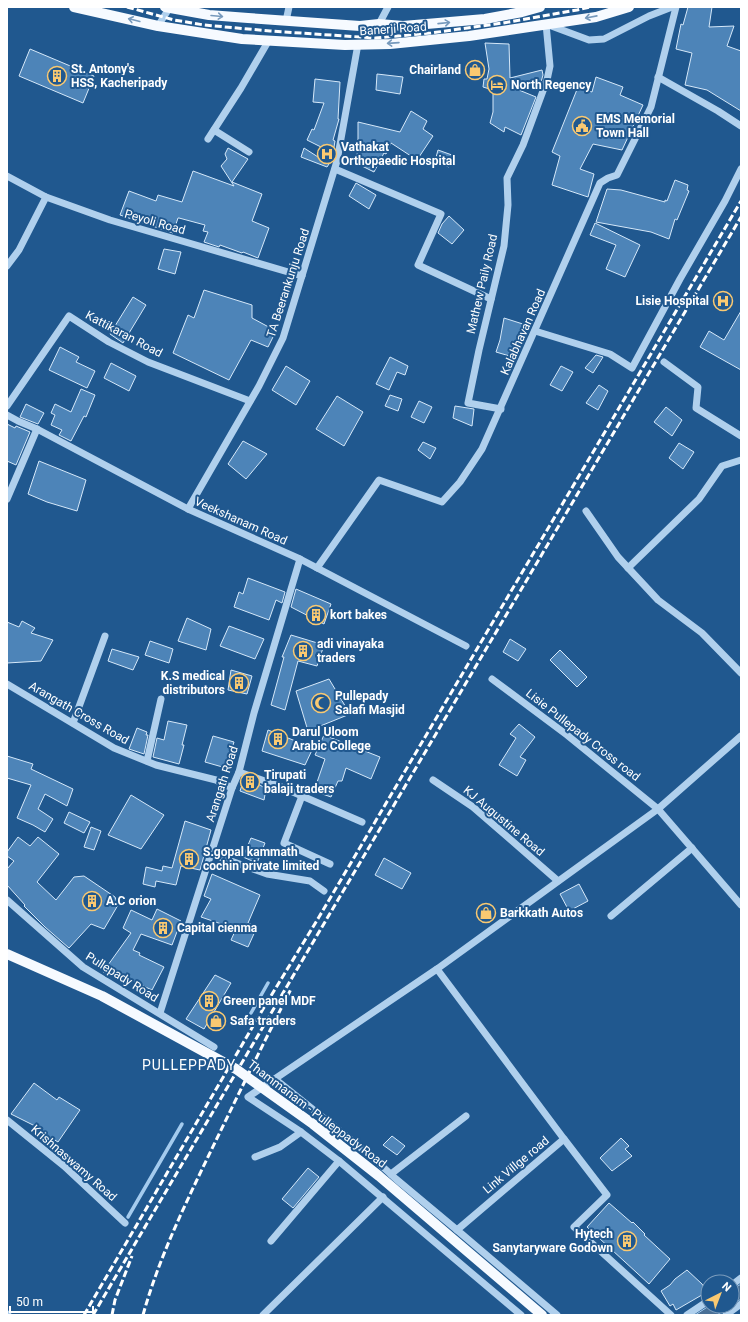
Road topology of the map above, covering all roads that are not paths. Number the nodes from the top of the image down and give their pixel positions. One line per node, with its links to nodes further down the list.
1 (74, 7): 12 (main road, Banerji Road, one-way to 1)
2 (168, 7): 9 (main road, Banerji Road, one-way to 9); 12 (street, Banerji Road)
3 (289, 7): 9 (street)
4 (388, 7): 10 (street)
5 (541, 7): 10 (main road, Banerji Road, one-way to 5); 11 (main road)
6 (629, 7): 11 (main road, Banerji Road, one-way to 11)
7 (672, 7): 11 (street)
8 (676, 7): 15 (street, Kalabhavan Road)
9 (286, 20): 10 (main road, Banerji Road)
10 (379, 24)
11 (546, 24): 14 (main road, Banerji Road, one-way to 14); 26 (street, Mathew Paily Road)
12 (158, 26): 13 (main road, Banerji Road)
13 (269, 40): 14 (main road, Banerji Road); 17 (street)
14 (358, 44): 20 (street, TA Beerankunju Road)
15 (658, 78): 16 (street); 27 (street, Kalabhavan Road)
16 (741, 126)
17 (214, 130): 18 (street); 19 (street)
18 (208, 139)
19 (249, 152)
20 (335, 169): 25 (street, TA Beerankunju Road); 26 (street)
21 (741, 170): 27 (street)
22 (7, 176): 23 (street, Peyoli Road)
23 (46, 197): 24 (street); 25 (street, Peyoli Road)
24 (7, 266)
25 (302, 276): 29 (street, TA Beerankunju Road)
26 (491, 299): 31 (street, Mathew Paily Road)
27 (535, 331): 31 (street, Kalabhavan Road)
28 (664, 362): 34 (street)
29 (250, 401): 30 (street, Kattikaran Road); 37 (street, TA Beerankunju Road)
30 (7, 406)
31 (501, 409): 40 (street, Kalabhavan Road)
32 (7, 415): 33 (street, Veekshanam Road)
33 (37, 429): 36 (street); 37 (street, Veekshanam Road)
34 (741, 436)
35 (741, 460): 41 (street)
36 (7, 498)
37 (188, 509): 39 (street, Veekshanam Road)
38 (586, 511): 41 (street)
39 (300, 559): 40 (street, Veekshanam Road); 51 (street, Arangath Road)
40 (317, 568): 43 (street, Veekshanam Road)
41 (628, 568): 44 (street)
42 (105, 636): 48 (street)
43 (466, 646)
44 (741, 673)
45 (492, 678): 55 (street, Lisie Pullepady Cross road)
46 (7, 684): 48 (street, Arangath Cross Road)
47 (161, 699): 50 (street)
48 (73, 723): 50 (street, Arangath Cross Road)
49 (741, 736): 55 (street)
50 (147, 761): 53 (street, Arangath Cross Road)
51 (240, 772): 53 (street, Arangath Road); 54 (street)
52 (433, 780): 60 (street, KJ Augustine Road)
53 (232, 788): 58 (street, Arangath Road)
54 (302, 796): 56 (street); 59 (street)
55 (658, 809): 57 (street, Lisie Pullepady Cross road); 60 (street)
56 (362, 822)
57 (692, 848): 63 (street, Lisie Pullepady Cross road); 64 (street)
58 (212, 851): 61 (street); 67 (street, Arangath Road)
59 (330, 864)
60 (558, 881): 66 (street)
61 (324, 891)
62 (7, 900): 67 (street, Pullepady Road)
63 (741, 905)
64 (611, 916)
65 (7, 954): 85 (main road, Thammanam - Pulleppady Road, bridge)
66 (437, 969): 69 (street); 73 (street, Link Villge road)
67 (160, 1013): 68 (street, Pullepady Road)
68 (214, 1047)
69 (275, 1079): 72 (street); 76 (street)
70 (466, 1116): 76 (street)
71 (7, 1120): 78 (street, Krishnaswamy Road)
72 (301, 1132): 74 (street); 75 (street)
73 (564, 1139): 79 (street, Link Villge road); 87 (street)
74 (255, 1156)
75 (340, 1161): 77 (street); 80 (street)
76 (390, 1174): 79 (street)
77 (383, 1197): 83 (street); 84 (street)
78 (125, 1223)
79 (457, 1230): 86 (street)
80 (271, 1241)
81 (741, 1304): 89 (street)
82 (700, 1306): 88 (street)
83 (262, 1315)
84 (521, 1315)
85 (542, 1315)
86 (557, 1315)
87 (671, 1315)
88 (687, 1315)
89 (726, 1315)

